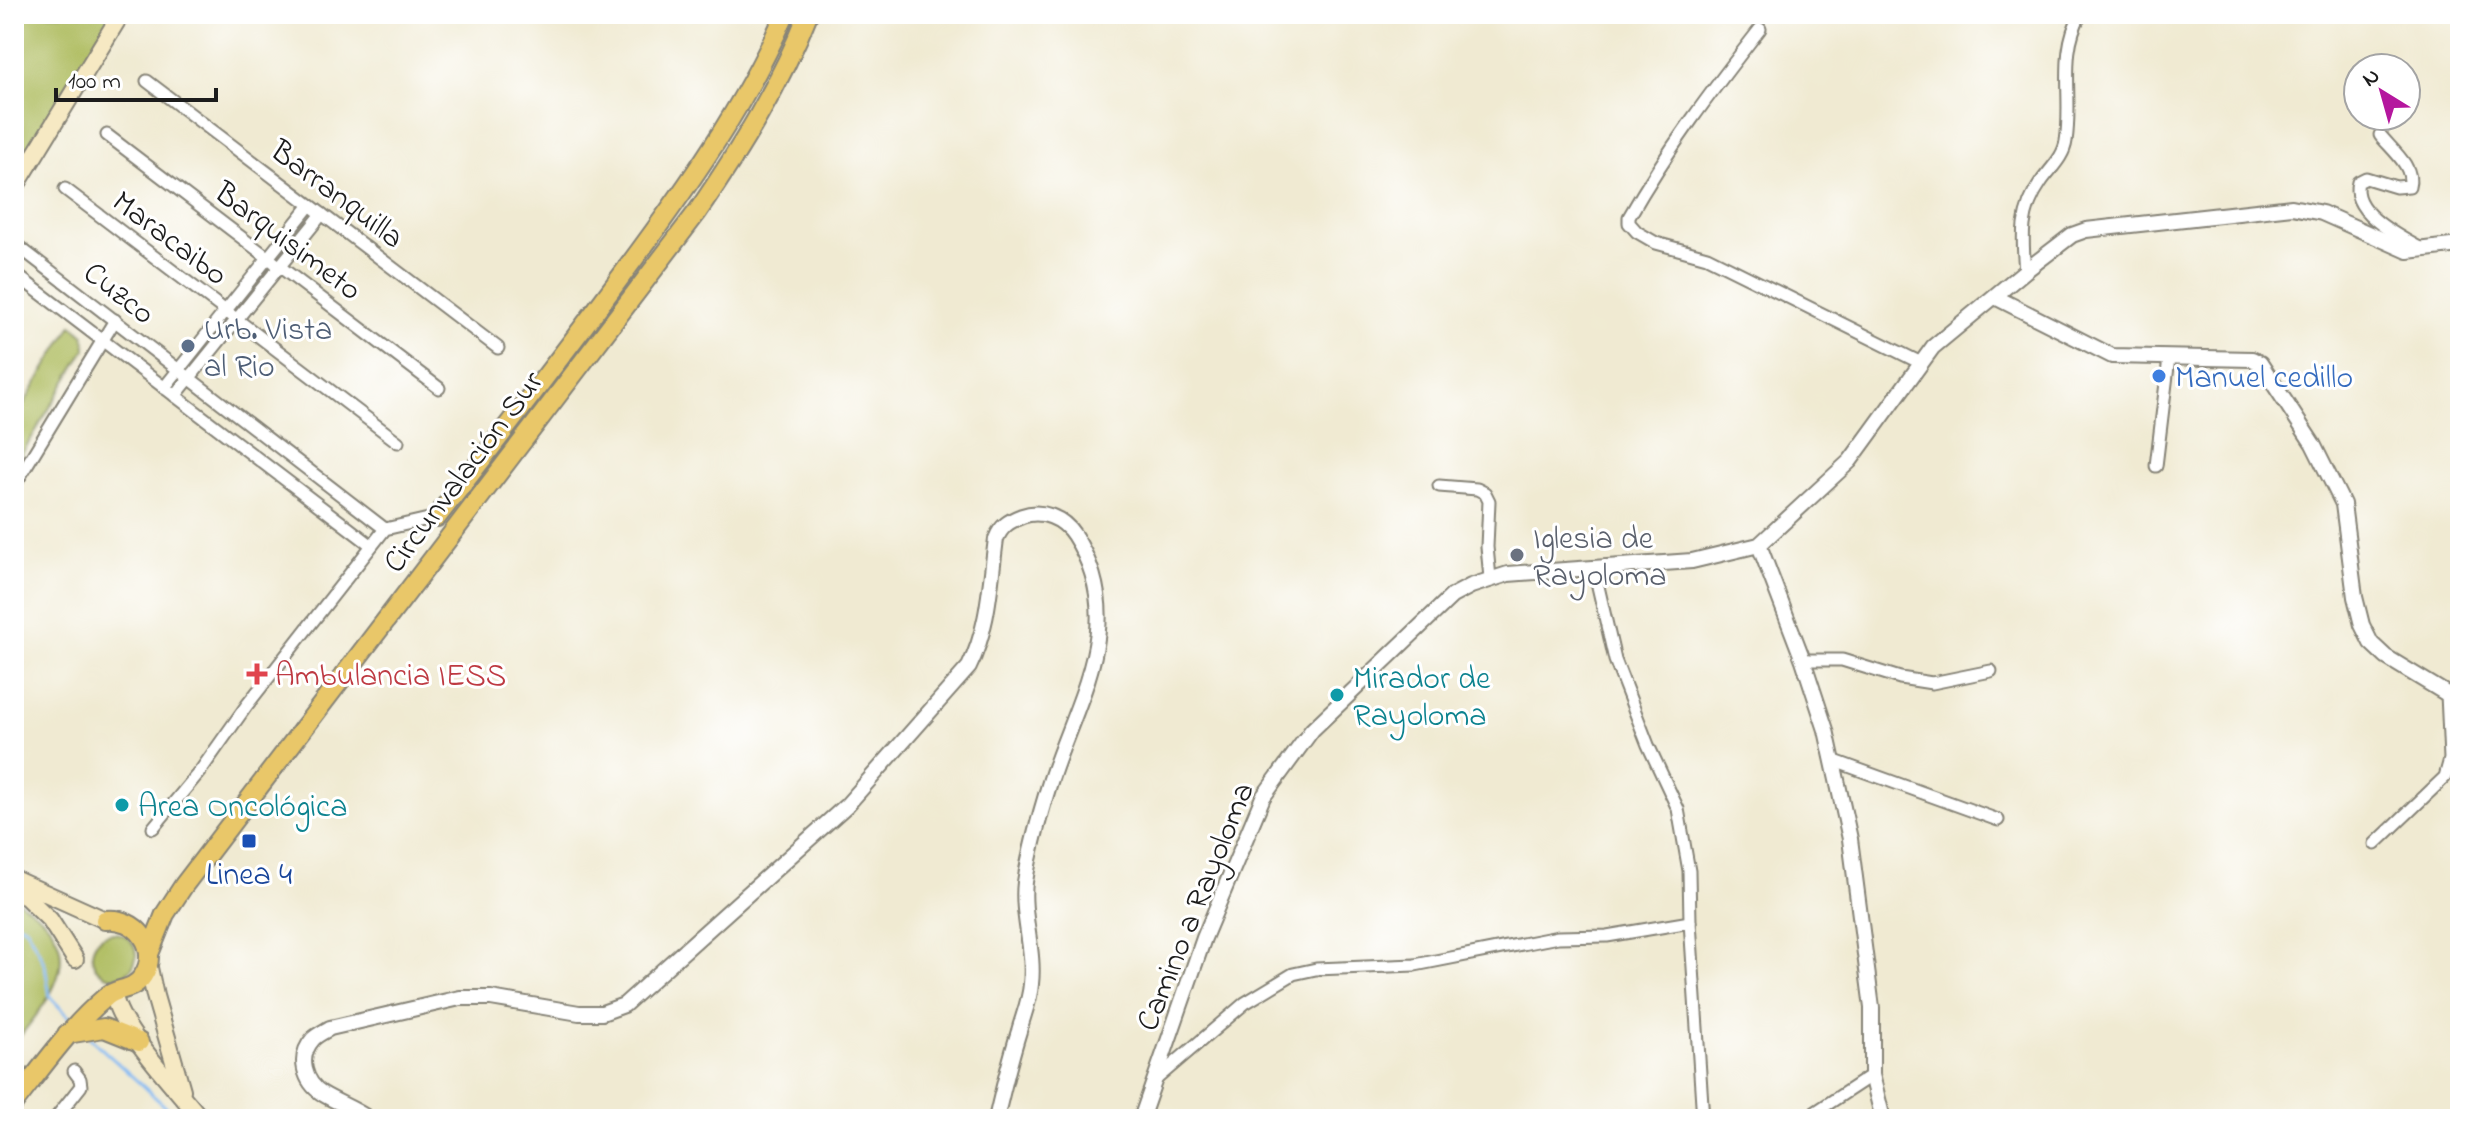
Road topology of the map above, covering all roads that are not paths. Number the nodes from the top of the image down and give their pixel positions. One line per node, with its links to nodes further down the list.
1 (121, 14): 9 (main road)
2 (785, 14): 37 (highway, Circunvalación Sur)
3 (808, 14): 55 (highway, Circunvalación Sur)
4 (2081, 14): 18 (street)
5 (1760, 29): 27 (street)
6 (147, 81): 11 (street, Barranquilla)
7 (107, 135): 16 (street, Barquisimeto)
8 (2380, 135): 15 (street)
9 (14, 189)
10 (65, 189): 21 (street, Maracaibo)
11 (310, 205): 12 (street, Barranquilla); 16 (street)
12 (322, 214): 17 (street); 25 (street, Barranquilla)
13 (14, 243): 23 (street, Cuzco)
14 (2460, 245): 15 (street)
15 (2424, 251): 18 (street, Camino a Rayoloma)
16 (268, 257): 17 (street, Barquisimeto); 21 (street)
17 (280, 266): 22 (street); 31 (street, Barquisimeto)
18 (2025, 271): 20 (street, Camino a Rayoloma)
19 (14, 273): 24 (street, Cuzco)
20 (1995, 297): 26 (street); 27 (street, Camino a Rayoloma)
21 (226, 311): 22 (street, Maracaibo); 28 (street)
22 (237, 319): 29 (street); 33 (street, Maracaibo)
23 (115, 320): 24 (street); 28 (street, Cuzco)
24 (102, 340): 30 (street, Cuzco); 35 (street)
25 (498, 348)
26 (2169, 358): 34 (street); 45 (street)
27 (1921, 363): 40 (street, Camino a Rayoloma)
28 (178, 370): 29 (street, Cuzco); 30 (street)
29 (189, 378): 32 (street); 38 (street, Cuzco)
30 (164, 388): 32 (street, Cuzco)
31 (439, 388)
32 (175, 396): 39 (street, Cuzco)
33 (398, 442)
34 (2156, 466)
35 (14, 486)
36 (1439, 486): 42 (street)
37 (437, 517): 38 (street)
38 (385, 529): 39 (street)
39 (371, 545): 48 (street)
40 (1759, 545): 41 (street, Camino a Rayoloma); 43 (street)
41 (1594, 569): 42 (street, Camino a Rayoloma); 53 (street)
42 (1490, 578): 61 (street, Camino a Rayoloma)
43 (1803, 660): 44 (street); 46 (street)
44 (1991, 671)
45 (2454, 696): 49 (street)
46 (1832, 760): 47 (street); 60 (street)
47 (1998, 820)
48 (153, 828)
49 (2375, 844)
50 (14, 879): 52 (main road)
51 (14, 885): 54 (main road)
52 (105, 920): 55 (highway)
53 (1690, 922): 61 (street); 69 (street)
54 (75, 959)
55 (149, 959): 56 (highway); 62 (main road)
56 (112, 993): 57 (highway); 58 (main road)
57 (67, 1034): 58 (highway); 63 (highway)
58 (139, 1042): 62 (main road)
59 (77, 1075): 64 (street)
60 (1872, 1075): 70 (street); 71 (street)
61 (1155, 1080): 68 (street, Camino a Rayoloma)
62 (185, 1099): 65 (main road)
63 (14, 1103)
64 (55, 1119)
65 (201, 1119)
66 (369, 1119): 67 (street)
67 (996, 1119)
68 (1141, 1119)
69 (1703, 1119)
70 (1805, 1119)
71 (1883, 1119)

